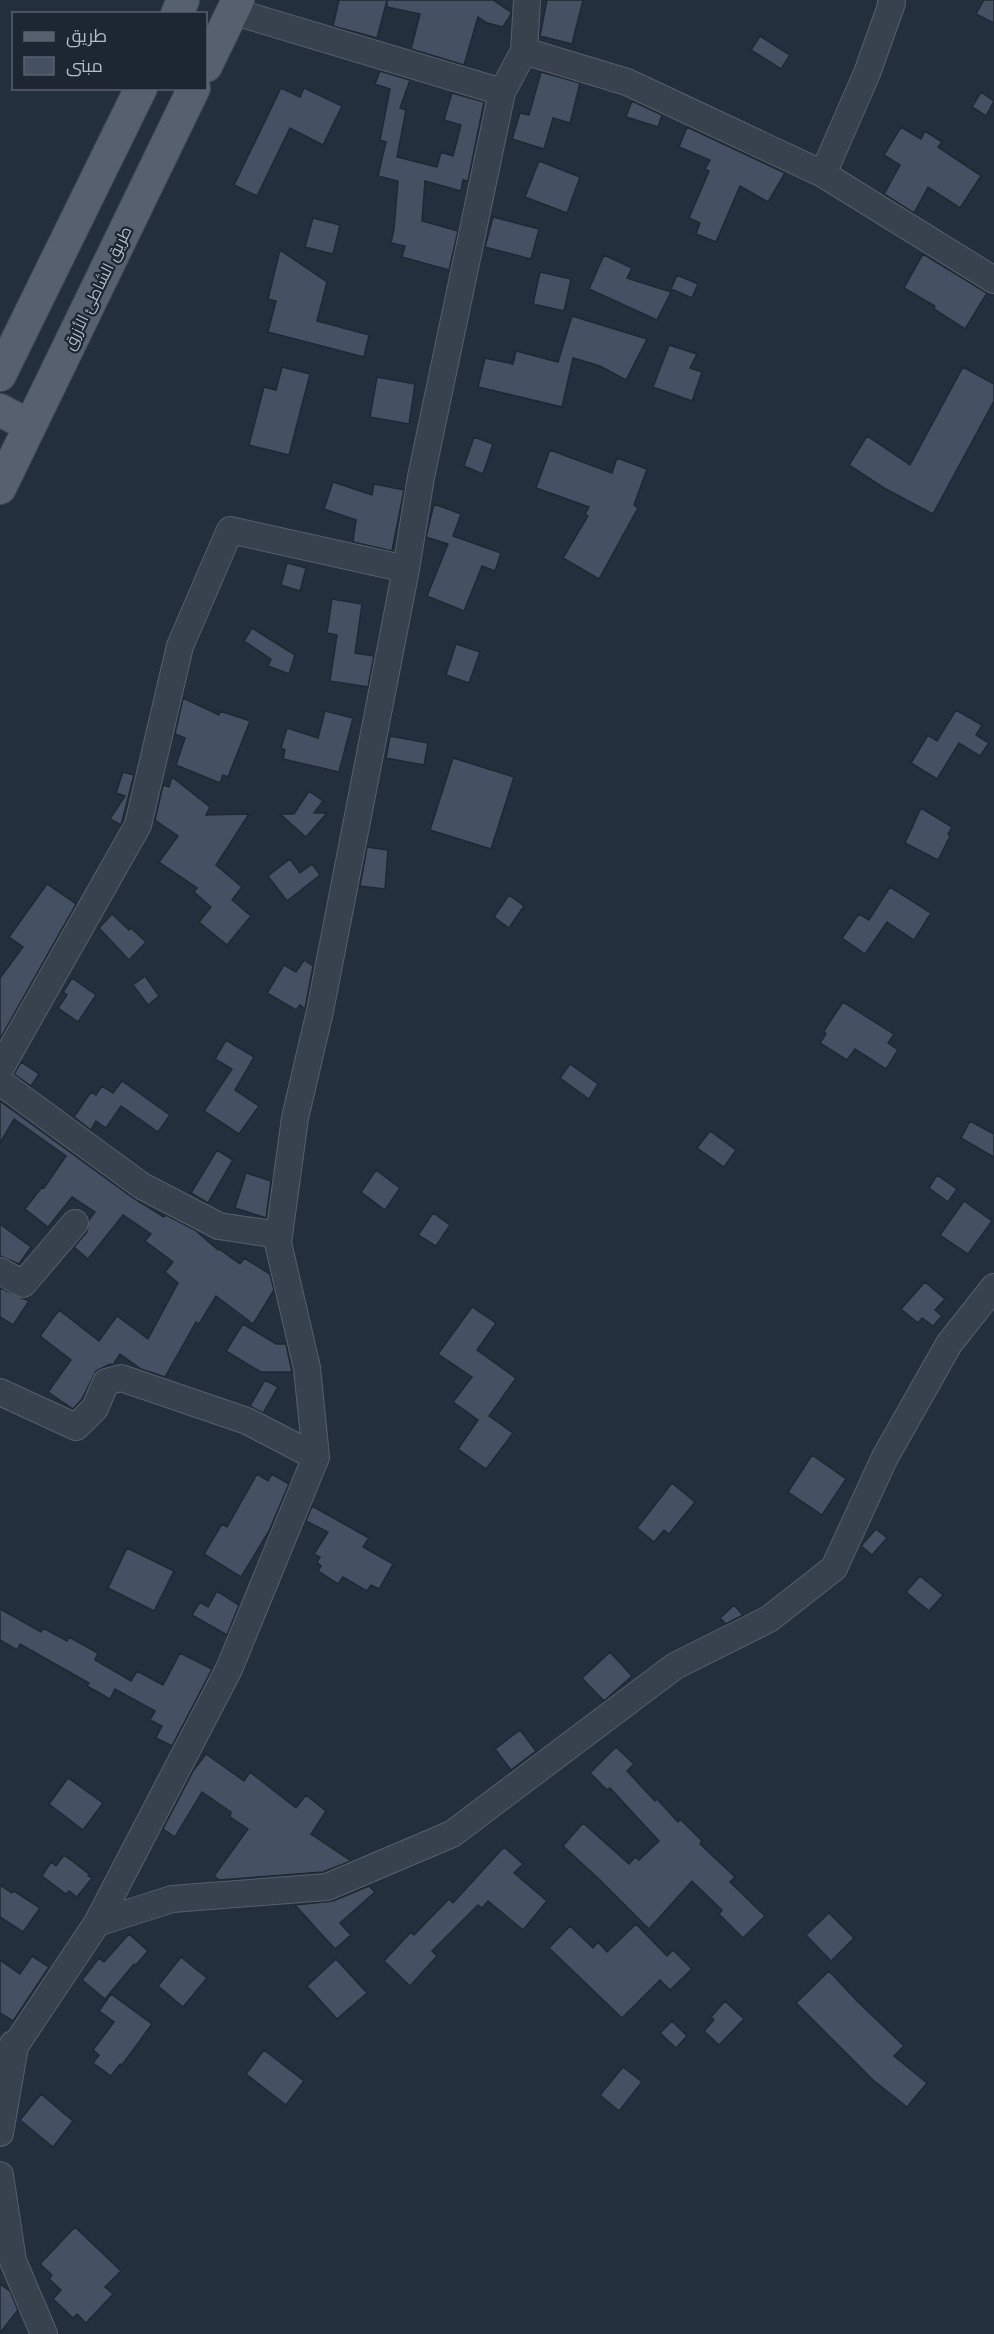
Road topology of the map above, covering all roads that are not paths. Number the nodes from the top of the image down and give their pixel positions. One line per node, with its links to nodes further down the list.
1 (527, 0): 4 (street)
2 (891, 0): 9 (street)
3 (235, 5): 5 (main road); 8 (street)
4 (524, 51): 8 (street); 9 (street)
5 (207, 64)
6 (140, 90): 11 (main road)
7 (194, 90): 13 (main road, طريق الشاطئ الأزرق)
8 (502, 92): 15 (street)
9 (823, 174): 10 (street)
10 (994, 280)
11 (0, 375)
12 (0, 410): 13 (main road)
13 (30, 426): 14 (main road, طريق الشاطئ الأزرق)
14 (0, 488)
15 (406, 569): 16 (street); 19 (street)
16 (0, 1069)
17 (0, 1082): 19 (street)
18 (75, 1223): 20 (street)
19 (279, 1235): 23 (street)
20 (0, 1271)
21 (994, 1287): 24 (street)
22 (0, 1392): 23 (street)
23 (316, 1457): 24 (street)
24 (97, 1923): 25 (street)
25 (5, 2047): 26 (street)
26 (0, 2133)
27 (0, 2175): 28 (street)
28 (44, 2334)

